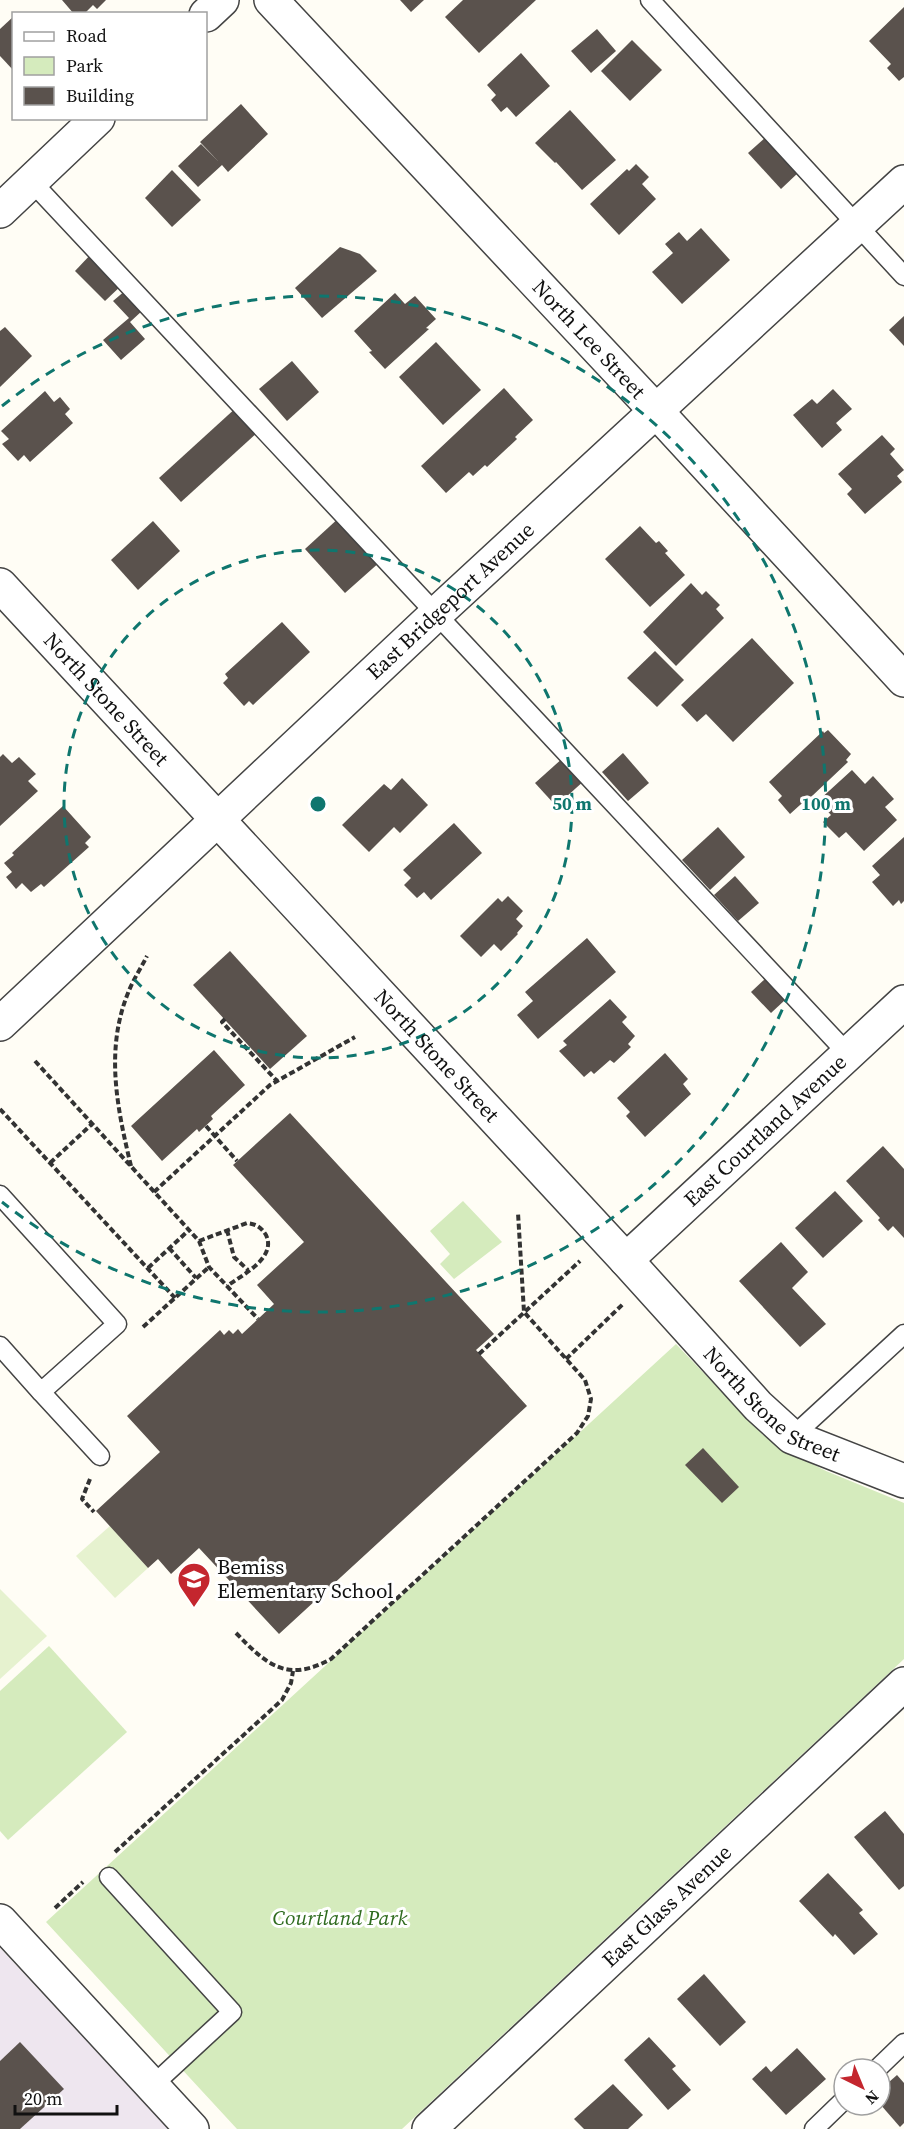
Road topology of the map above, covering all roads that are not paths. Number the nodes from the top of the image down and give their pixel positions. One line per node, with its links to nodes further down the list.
1 (222, 0): 4 (street)
2 (271, 0): 11 (street, North Lee Street)
3 (650, 0): 9 (lane)
4 (207, 14)
5 (96, 120): 6 (street)
6 (32, 182): 8 (street); 13 (lane)
7 (900, 192): 9 (street, East Bridgeport Avenue)
8 (0, 211)
9 (857, 226): 10 (lane); 11 (street, East Bridgeport Avenue)
10 (904, 276)
11 (656, 411): 13 (street, East Bridgeport Avenue); 14 (street, North Lee Street)
12 (0, 585): 15 (street, North Stone Street)
13 (436, 614): 15 (street, East Bridgeport Avenue); 18 (lane)
14 (904, 680)
15 (218, 821): 17 (street, East Bridgeport Avenue); 20 (street, North Stone Street)
16 (904, 1002): 18 (street, East Courtland Avenue)
17 (0, 1024)
18 (848, 1054): 20 (street, East Courtland Avenue)
19 (0, 1195): 23 (lane)
20 (627, 1260): 24 (street, North Stone Street)
21 (904, 1334): 24 (lane)
22 (0, 1346): 23 (lane)
23 (41, 1392): 25 (lane)
24 (792, 1437): 26 (street, North Stone Street)
25 (100, 1456)
26 (904, 1481)
27 (904, 1684): 35 (street, East Glass Avenue)
28 (108, 1869): 32 (lane)
29 (0, 1921): 32 (street)
30 (904, 2043): 31 (lane)
31 (889, 2057)
32 (152, 2086): 34 (street)
33 (832, 2112): 36 (lane)
34 (192, 2129)
35 (429, 2129)
36 (814, 2129)

